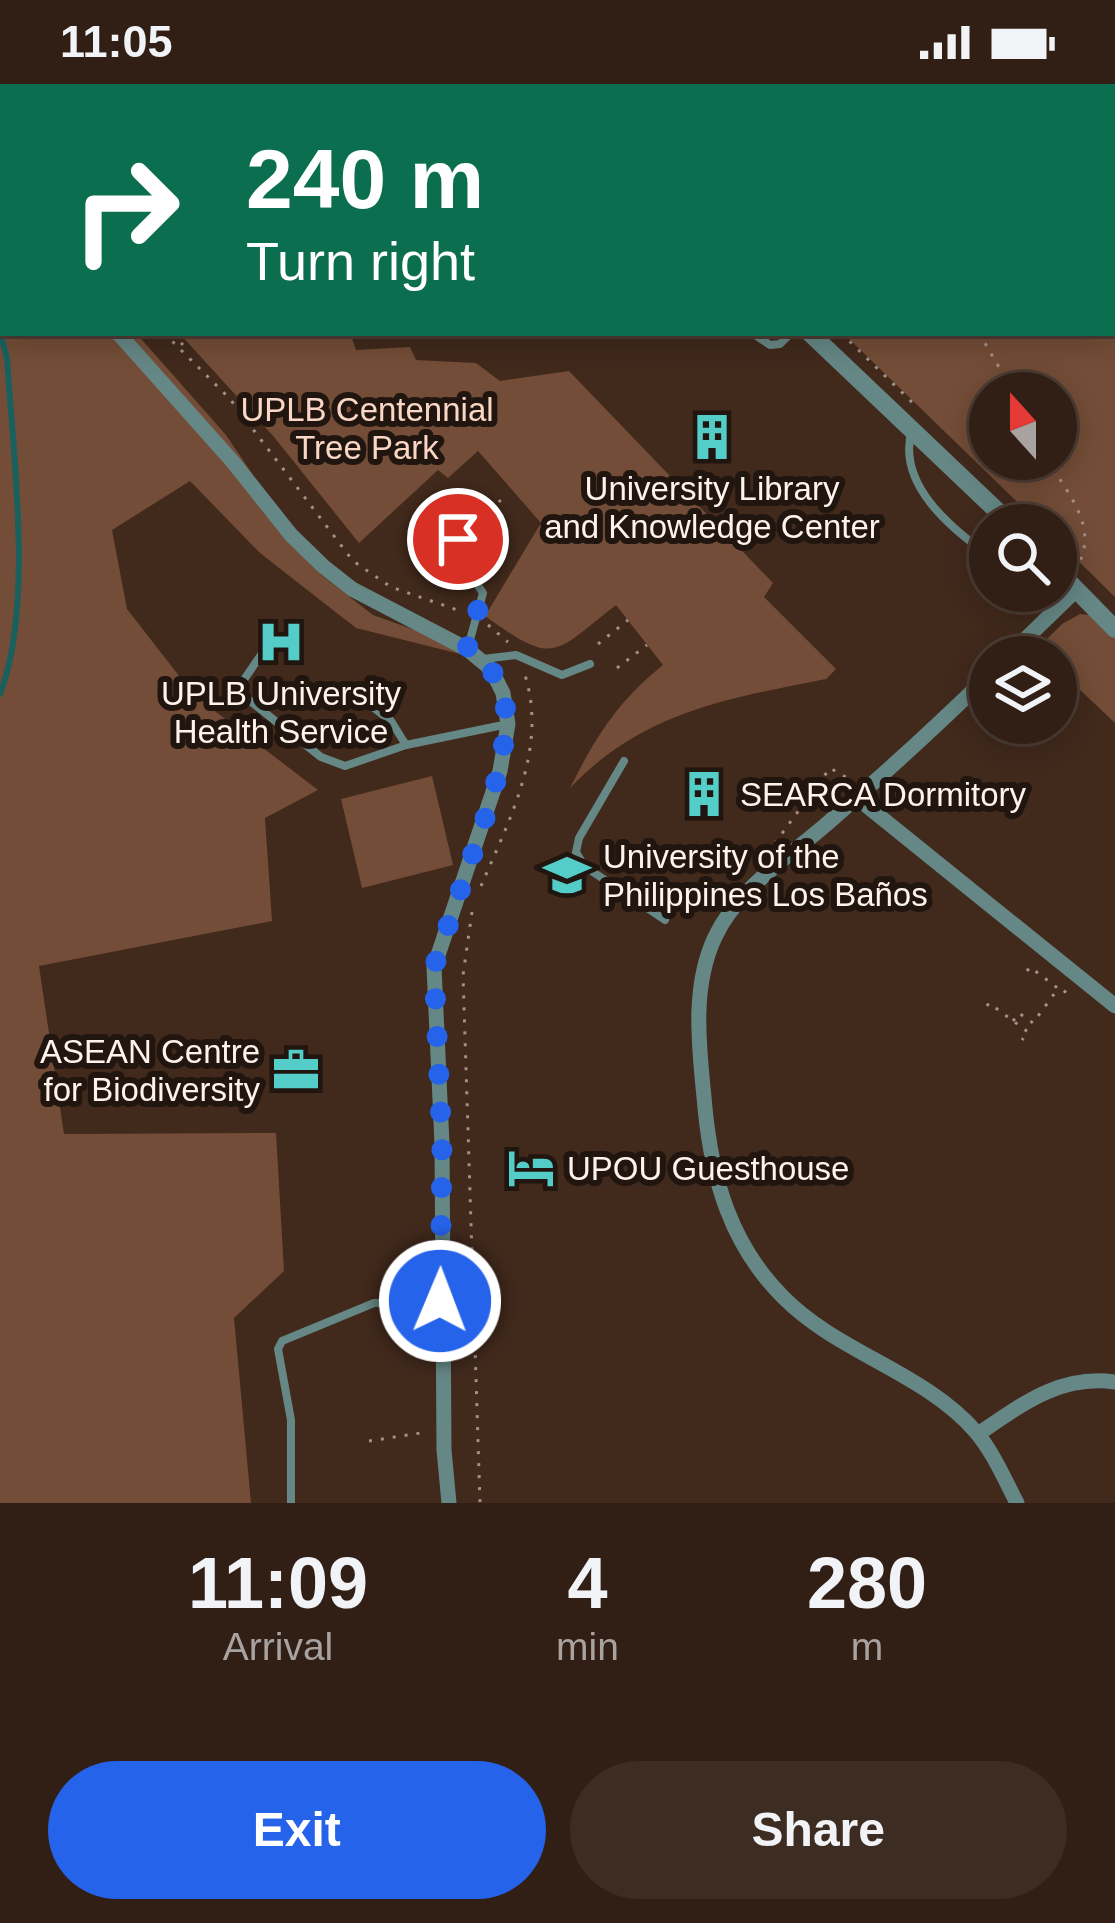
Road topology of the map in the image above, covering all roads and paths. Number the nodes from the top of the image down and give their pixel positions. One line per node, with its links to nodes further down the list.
1 (121, 336): 26 (street)
2 (167, 336): 8 (path)
3 (189, 336): 8 (path)
4 (756, 336): 5 (lane)
5 (788, 336)
6 (813, 336): 10 (street)
7 (981, 336): 9 (path)
8 (179, 347): 19 (path)
9 (1002, 372)
10 (912, 430): 13 (street); 14 (lane)
11 (1060, 480): 16 (path)
12 (502, 499): 15 (path)
13 (990, 504)
14 (969, 540)
15 (459, 557): 19 (lane)
16 (1078, 565)
17 (1077, 593): 21 (street)
18 (1053, 612): 22 (street)
19 (477, 619): 26 (lane); 27 (path)
20 (628, 620): 23 (path)
21 (1115, 629)
22 (1029, 636)
23 (598, 644)
24 (647, 645): 30 (path)
25 (266, 646): 34 (lane)
26 (467, 649): 28 (street)
27 (517, 655): 28 (lane); 29 (lane); 39 (path)
28 (482, 659): 33 (street)
29 (590, 664)
30 (617, 668)
31 (356, 694): 34 (lane)
32 (969, 694): 37 (street)
33 (508, 724): 34 (lane); 49 (street)
34 (406, 745)
35 (624, 761): 41 (lane)
36 (830, 768): 38 (path)
37 (857, 798): 46 (street); 52 (street)
38 (768, 852)
39 (481, 887)
40 (473, 909): 56 (path)
41 (664, 920)
42 (1027, 971): 44 (path)
43 (1067, 988): 44 (path)
44 (1058, 989): 47 (path)
45 (987, 1006): 47 (path)
46 (1115, 1006)
47 (1013, 1021): 48 (path)
48 (1022, 1040)
49 (440, 1301): 51 (street); 55 (lane)
50 (1115, 1382): 52 (street)
51 (444, 1428): 53 (path); 54 (street)
52 (978, 1434): 57 (street)
53 (369, 1441)
54 (446, 1502)
55 (291, 1503)
56 (479, 1503)
57 (1017, 1503)

